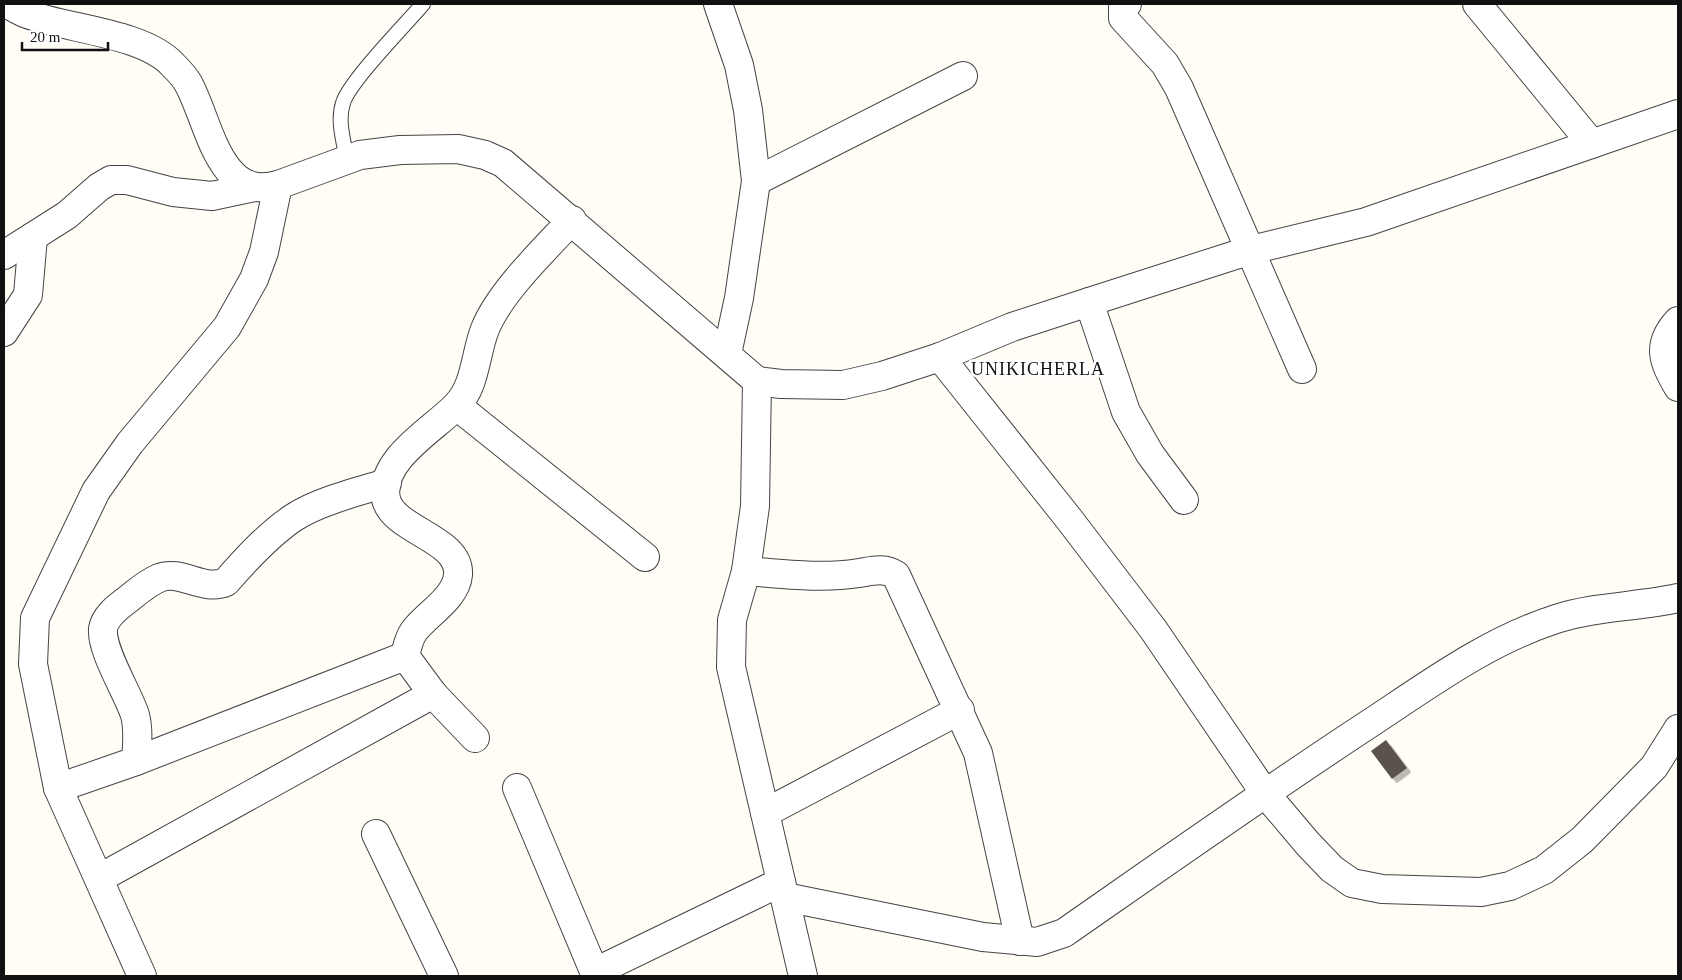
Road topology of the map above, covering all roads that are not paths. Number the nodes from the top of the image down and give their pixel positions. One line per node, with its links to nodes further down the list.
1 (6, 4): 11 (street)
2 (423, 4): 9 (lane)
3 (718, 4): 10 (street)
4 (1126, 4): 14 (street)
5 (1477, 4): 8 (street)
6 (963, 76): 10 (street)
7 (1678, 114): 8 (street)
8 (1592, 144): 14 (street)
9 (347, 160): 11 (street); 12 (street)
10 (756, 181): 19 (street)
11 (266, 186): 13 (street); 36 (street)
12 (572, 220): 19 (street); 24 (street)
13 (33, 237): 15 (street); 18 (street)
14 (1251, 250): 16 (street); 21 (street)
15 (4, 255)
16 (1089, 302): 20 (street); 26 (street)
17 (1678, 321): 23 (street)
18 (4, 332)
19 (726, 354): 22 (street)
20 (940, 357): 22 (street); 38 (street)
21 (1302, 369)
22 (757, 381): 28 (street)
23 (1678, 387)
24 (457, 406): 25 (street); 27 (street)
25 (387, 483): 30 (street); 35 (street)
26 (1184, 500)
27 (645, 557)
28 (746, 571): 32 (street); 39 (street)
29 (1678, 598): 38 (street)
30 (406, 656): 31 (street); 35 (street)
31 (434, 694): 34 (street); 41 (street)
32 (960, 710): 39 (street); 43 (street)
33 (1678, 729): 38 (street)
34 (475, 738)
35 (136, 761): 36 (street)
36 (58, 788): 41 (street)
37 (517, 788): 44 (street)
38 (1264, 792): 43 (street)
39 (765, 813): 42 (street)
40 (376, 834): 46 (street)
41 (100, 878): 45 (street)
42 (783, 889): 43 (street); 44 (street); 47 (street)
43 (1020, 942)
44 (596, 974)
45 (142, 976)
46 (444, 976)
47 (803, 976)

